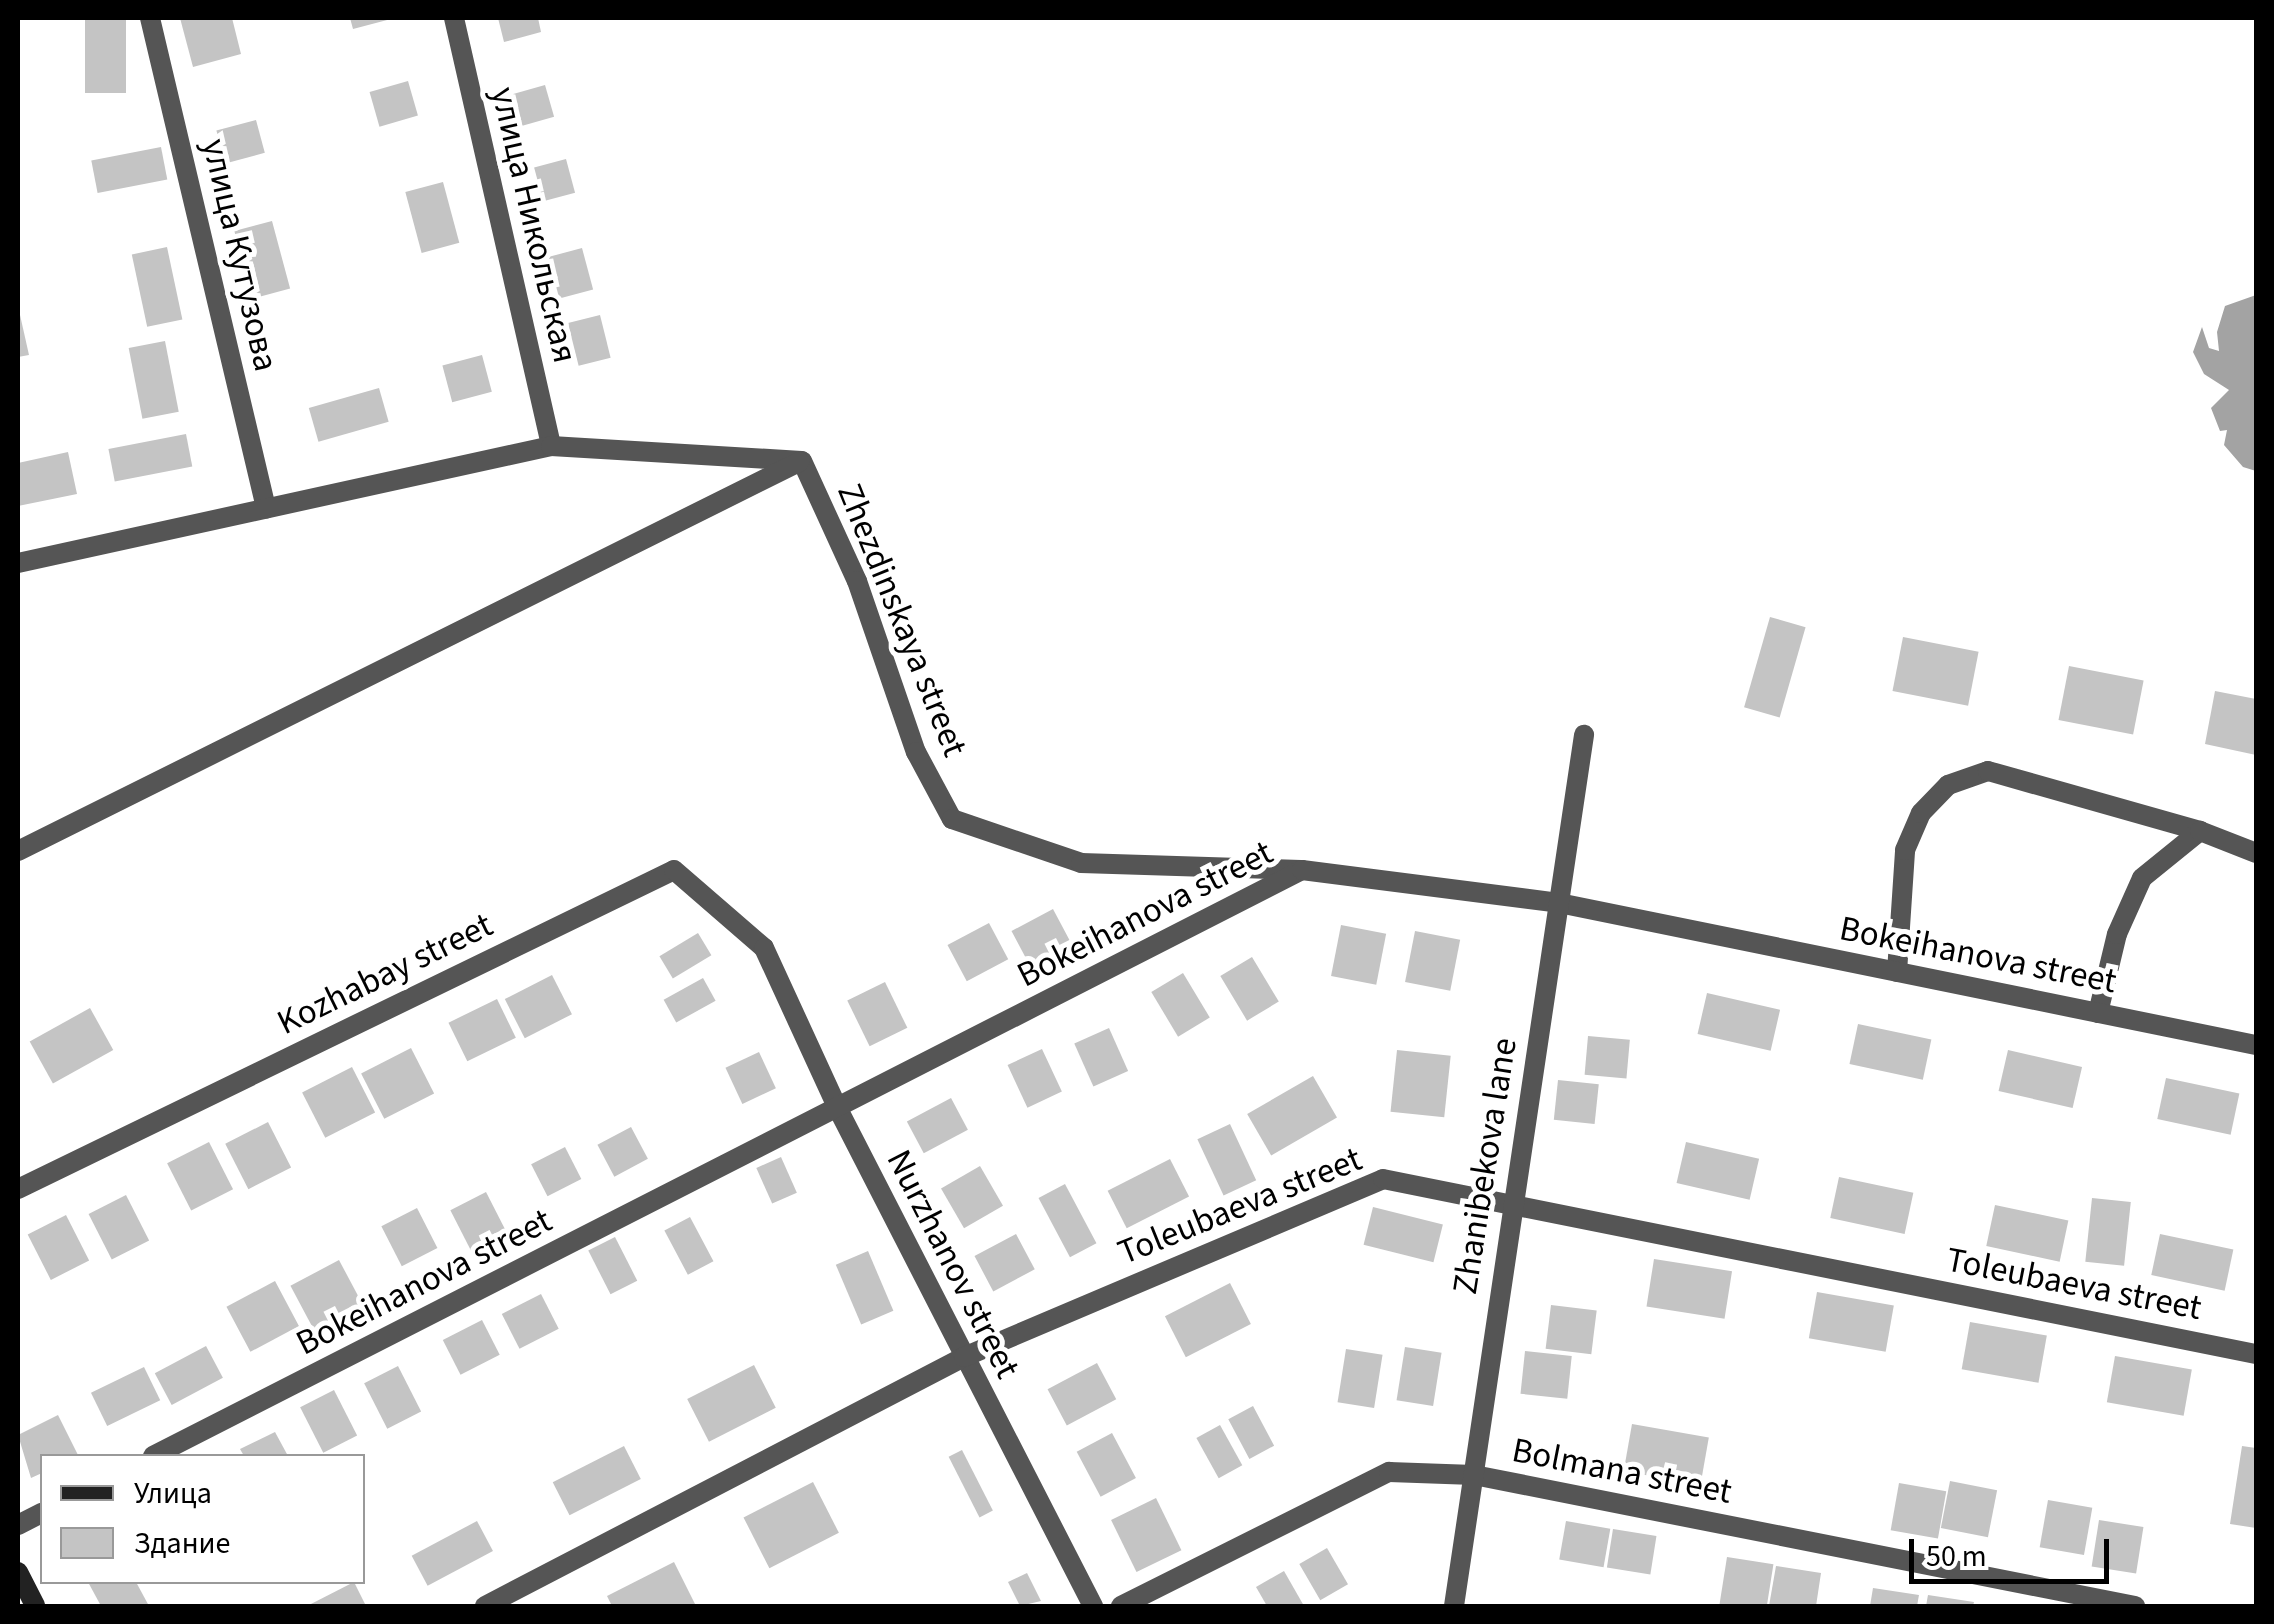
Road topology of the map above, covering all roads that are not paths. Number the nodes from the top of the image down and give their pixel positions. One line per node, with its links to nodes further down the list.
1 (150, 18): 5 (street, улица Кутузова)
2 (454, 18): 3 (street, улица Никольская)
3 (551, 446): 4 (street, Zhezdinskaya street); 5 (street, Zhezdinskaya street)
4 (802, 461): 9 (street); 11 (street, Zhezdinskaya street)
5 (266, 508): 6 (street, Zhezdinskaya street)
6 (18, 562)
7 (1584, 735): 12 (street, Zhanibekova lane)
8 (2200, 830): 10 (street); 14 (street); 15 (street)
9 (18, 851)
10 (2256, 853)
11 (1302, 870): 12 (street, Bokeihanova street); 17 (street, Bokeihanova street)
12 (1559, 903): 14 (street, Bokeihanova street); 19 (street, Zhanibekova lane)
13 (764, 948): 17 (street, Nurzhanov street); 18 (street, Kozhabay street)
14 (1897, 972): 15 (street, Bokeihanova street)
15 (2098, 1013): 16 (street, Bokeihanova street)
16 (2256, 1045)
17 (838, 1109): 21 (street, Nurzhanov street); 22 (street, Bokeihanova street)
18 (18, 1189)
19 (1510, 1204): 20 (street, Toleubaeva street); 21 (street, Toleubaeva street); 23 (street, Zhanibekova lane)
20 (2256, 1354)
21 (964, 1357): 28 (street, Toleubaeva street); 29 (street, Nurzhanov street)
22 (157, 1454)
23 (1474, 1475): 30 (street, Bolmana street); 31 (street, Zhanibekova lane); 32 (street, Bolmana street)
24 (40, 1514): 25 (street)
25 (18, 1526)
26 (18, 1572): 27 (street)
27 (35, 1606)
28 (485, 1606)
29 (1093, 1606)
30 (1121, 1606)
31 (1454, 1606)
32 (2135, 1606)

